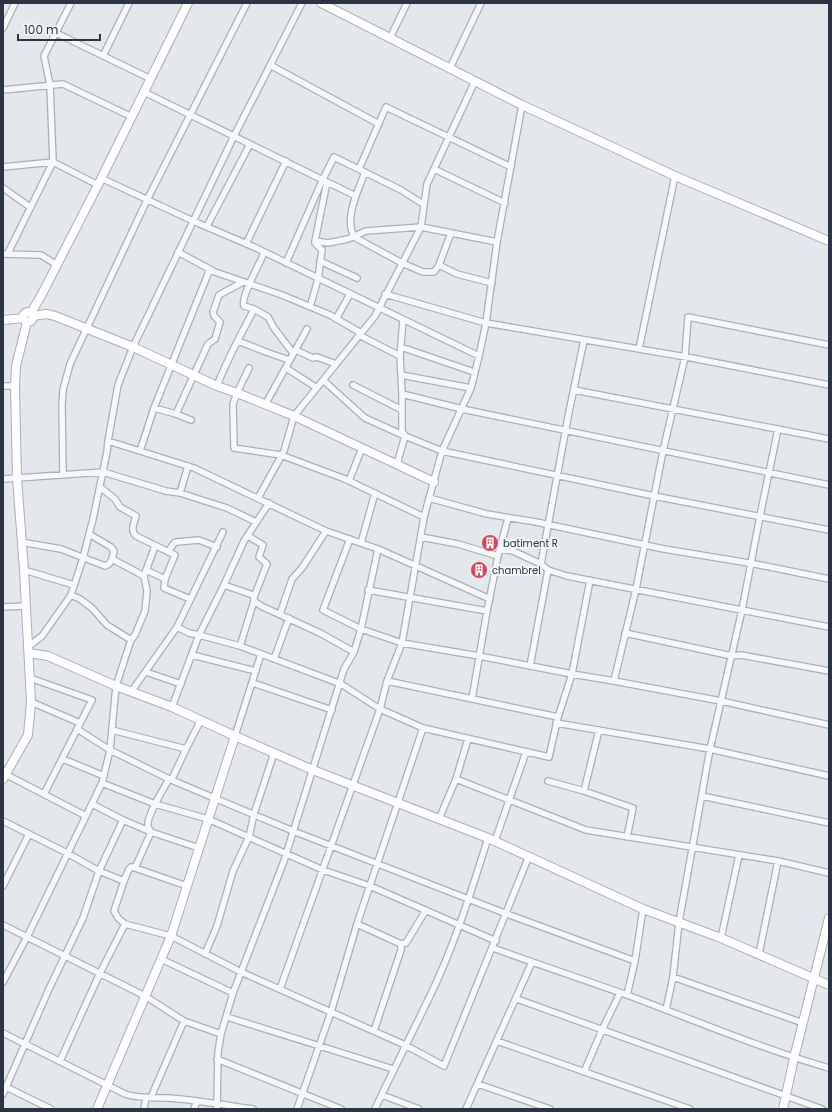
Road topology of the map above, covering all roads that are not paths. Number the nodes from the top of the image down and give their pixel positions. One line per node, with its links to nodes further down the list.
1 (15, 3): 10 (street)
2 (71, 3): 11 (street)
3 (129, 3): 13 (street)
4 (188, 3): 16 (street)
5 (247, 3): 22 (street)
6 (302, 3): 14 (street)
7 (321, 3): 12 (street)
8 (407, 3): 12 (street)
9 (481, 3): 15 (street)
10 (3, 28)
11 (56, 33): 13 (street); 18 (street)
12 (390, 38): 15 (street)
13 (103, 56): 16 (street)
14 (270, 65): 24 (street); 25 (street)
15 (450, 68): 17 (street)
16 (151, 79): 20 (street)
17 (475, 81): 21 (street); 26 (street)
18 (50, 85): 19 (street); 23 (street); 29 (street)
19 (3, 90)
20 (144, 92): 22 (street); 23 (street)
21 (522, 104): 31 (street); 35 (street)
22 (190, 116): 25 (street); 40 (street)
23 (132, 117): 37 (street)
24 (379, 124): 26 (street); 32 (street)
25 (234, 136): 27 (street); 44 (street)
26 (450, 137): 31 (street); 33 (street)
27 (250, 144): 28 (street); 45 (street)
28 (286, 161): 36 (street); 52 (street)
29 (53, 162): 30 (street); 37 (street); 43 (street)
30 (3, 167)
31 (511, 167): 41 (street)
32 (359, 169): 34 (street); 36 (street)
33 (434, 169): 41 (street); 42 (street)
34 (365, 172): 39 (street); 42 (street)
35 (675, 176): 50 (street); 85 (street)
36 (325, 181): 39 (street); 49 (street); 57 (street)
37 (100, 182): 40 (street); 59 (street)
38 (3, 188): 43 (street)
39 (356, 196): 48 (street)
40 (148, 200): 44 (street); 77 (street)
41 (504, 203): 51 (street)
42 (423, 204): 46 (street)
43 (30, 207): 54 (street)
44 (193, 221): 45 (street); 53 (street)
45 (207, 226): 52 (street)
46 (421, 227): 47 (street); 48 (street); 58 (street)
47 (451, 233): 51 (street); 60 (street)
48 (354, 237): 49 (street); 58 (street)
49 (315, 241): 56 (street)
50 (829, 241)
51 (497, 242): 65 (street)
52 (246, 244): 55 (street)
53 (178, 252): 61 (street); 84 (street)
54 (5, 253): 59 (street)
55 (264, 253): 57 (street); 66 (street)
56 (320, 261): 62 (street); 63 (street)
57 (286, 263): 63 (street)
58 (402, 263): 60 (street); 68 (street)
59 (57, 265): 72 (street)
60 (439, 265): 65 (street)
61 (210, 269): 64 (street); 92 (street)
62 (357, 278)
63 (318, 279): 67 (street); 69 (street)
64 (243, 282): 66 (street); 96 (street)
65 (492, 283): 76 (street)
66 (250, 284): 69 (street); 71 (street)
67 (350, 294): 70 (street); 73 (street)
68 (385, 294): 70 (street); 76 (street)
69 (310, 307): 73 (street)
70 (378, 308): 75 (street); 79 (street)
71 (254, 309): 81 (street); 86 (street)
72 (29, 317): 74 (street); 77 (street); 101 (street)
73 (336, 319): 79 (street)
74 (3, 320)
75 (403, 320): 83 (street); 88 (street)
76 (486, 323): 80 (street); 88 (street)
77 (87, 329): 84 (street); 131 (street)
78 (307, 329): 86 (street)
79 (360, 334): 87 (street); 91 (street)
80 (584, 340): 85 (street); 106 (street)
81 (238, 341): 90 (street); 102 (street)
82 (829, 344): 89 (street)
83 (401, 347): 87 (street); 95 (street)
84 (133, 348): 92 (street); 121 (street)
85 (639, 349): 89 (street)
86 (295, 352): 90 (street); 91 (street)
87 (400, 356): 97 (street)
88 (479, 356): 95 (street)
89 (685, 357): 99 (street); 112 (street)
90 (289, 360): 94 (street)
91 (336, 364): 98 (street)
92 (171, 365): 96 (street); 110 (street)
93 (248, 368): 107 (street)
94 (286, 368): 104 (street); 109 (street)
95 (474, 372): 105 (street)
96 (193, 375): 102 (street); 114 (street)
97 (401, 375): 105 (street); 108 (street)
98 (323, 380): 104 (street); 119 (street)
99 (829, 385)
100 (3, 386): 101 (street)
101 (15, 386): 133 (street)
102 (216, 386): 107 (street)
103 (353, 386): 113 (street)
104 (317, 388): 115 (street)
105 (471, 388): 111 (street)
106 (574, 390): 112 (street); 118 (street)
107 (237, 393): 109 (street); 126 (street)
108 (402, 394): 111 (street); 113 (street)
109 (265, 405): 115 (street)
110 (154, 408): 114 (street); 123 (street)
111 (462, 409): 118 (street); 124 (street)
112 (673, 409): 117 (street); 125 (street)
113 (402, 410): 119 (street)
114 (176, 414): 116 (street)
115 (294, 416): 122 (street); 126 (street)
116 (191, 420)
117 (778, 429): 120 (street); 130 (street)
118 (566, 431): 125 (street); 132 (street)
119 (405, 436): 124 (street); 127 (street)
120 (829, 439)
121 (108, 441): 123 (street); 129 (street)
122 (362, 448): 127 (street); 135 (street)
123 (140, 451): 128 (street)
124 (442, 451): 132 (street); 136 (street)
125 (663, 451): 130 (street); 141 (street)
126 (281, 455): 135 (street); 142 (street)
127 (397, 464): 136 (street)
128 (188, 466): 139 (street); 142 (street)
129 (103, 472): 131 (street); 138 (street); 139 (street)
130 (769, 472): 137 (street); 145 (street)
131 (63, 475): 133 (street)
132 (557, 476): 141 (street); 149 (street)
133 (18, 478): 134 (street); 157 (street)
134 (3, 479)
135 (350, 481): 140 (street)
136 (434, 482): 143 (street)
137 (829, 485)
138 (100, 487): 153 (street); 160 (street)
139 (180, 493): 148 (street)
140 (375, 494): 146 (street); 158 (street)
141 (654, 496): 145 (street); 159 (street)
142 (258, 498): 144 (street)
143 (429, 498): 146 (street); 147 (street)
144 (269, 504): 148 (street); 151 (street)
145 (760, 516): 150 (street); 169 (street)
146 (424, 517): 155 (street)
147 (508, 518): 149 (street); 163 (street)
148 (256, 522): 154 (street)
149 (548, 525): 159 (street); 168 (street)
150 (829, 530)
151 (326, 531): 156 (street); 190 (street)
152 (223, 532): 161 (street)
153 (89, 534): 166 (street); 167 (street)
154 (248, 536): 178 (street); 184 (street)
155 (421, 537): 165 (street); 170 (street)
156 (350, 539): 158 (street); 194 (street)
157 (22, 542): 166 (street); 171 (street)
158 (361, 543): 162 (street)
159 (644, 545): 169 (street); 179 (street)
160 (156, 546): 164 (street); 173 (street)
161 (217, 547): 164 (street); 183 (street)
162 (378, 549): 170 (street); 180 (street)
163 (500, 549): 165 (street); 168 (street)
164 (168, 552): 174 (street)
165 (498, 556): 185 (street)
166 (83, 558): 167 (street); 177 (street)
167 (112, 559): 173 (street)
168 (541, 564): 172 (street)
169 (751, 564): 175 (street); 188 (street)
170 (416, 567): 182 (street); 185 (street)
171 (24, 570): 177 (street); 186 (street)
172 (548, 570): 176 (street); 207 (street)
173 (145, 573): 174 (street); 197 (street)
174 (165, 579): 183 (street)
175 (829, 579)
176 (590, 580): 179 (street); 211 (street)
177 (74, 585): 181 (street)
178 (224, 585): 184 (street); 196 (street)
179 (636, 589): 188 (street); 195 (street)
180 (368, 590): 182 (street); 194 (street)
181 (71, 595): 197 (street); 200 (street)
182 (410, 598): 189 (street); 198 (street)
183 (190, 599): 193 (street)
184 (254, 599): 190 (street); 199 (street)
185 (490, 599): 189 (street)
186 (26, 606): 187 (street); 200 (street)
187 (3, 607)
188 (742, 610): 192 (street); 205 (street)
189 (487, 611): 204 (street)
190 (280, 614): 191 (street)
191 (289, 618): 201 (street); 206 (street)
192 (829, 627)
193 (177, 628): 196 (street); 209 (street)
194 (361, 629): 198 (street); 201 (street)
195 (625, 633): 205 (street); 213 (street)
196 (199, 635): 199 (street); 203 (street)
197 (131, 640): 218 (street)
198 (402, 643): 204 (street); 214 (street)
199 (240, 646): 202 (street)
200 (29, 650): 212 (street); 218 (street)
201 (354, 652): 217 (street)
202 (261, 654): 206 (street); 210 (street)
203 (192, 655): 210 (street); 216 (street)
204 (479, 656): 207 (street); 220 (street)
205 (732, 656): 208 (street); 221 (street)
206 (274, 658): 217 (street)
207 (530, 666): 211 (street)
208 (829, 671)
209 (146, 672): 216 (street); 219 (street)
210 (256, 672): 215 (street)
211 (572, 674): 213 (street); 227 (street)
212 (30, 678): 222 (street); 228 (street)
213 (614, 681): 221 (street)
214 (387, 682): 220 (street); 224 (street)
215 (253, 683): 225 (street); 234 (street)
216 (181, 684): 223 (street)
217 (341, 684): 224 (street); 225 (street)
218 (116, 686): 219 (street); 232 (street)
219 (131, 692): 223 (street)
220 (472, 699): 227 (street)
221 (721, 701): 229 (street); 237 (street)
222 (31, 702): 228 (street); 245 (street)
223 (172, 708): 226 (street)
224 (380, 709): 230 (street); 250 (street)
225 (332, 710): 242 (street)
226 (201, 720): 234 (street); 236 (street)
227 (557, 720): 233 (street); 239 (street)
228 (80, 723): 231 (street)
229 (829, 725)
230 (423, 728): 235 (street); 256 (street)
231 (77, 729): 238 (street); 241 (street)
232 (112, 730): 236 (street); 238 (street)
233 (599, 730): 237 (street); 251 (street)
234 (235, 736): 240 (street); 254 (street)
235 (468, 738): 239 (street); 247 (street)
236 (186, 749): 246 (street)
237 (710, 749): 244 (street); 253 (street)
238 (110, 750): 243 (street); 246 (street)
239 (526, 752): 255 (street)
240 (274, 753): 242 (street); 259 (street)
241 (63, 759): 243 (street); 252 (street)
242 (313, 770): 250 (street); 266 (street)
243 (104, 776): 249 (street)
244 (829, 776)
245 (4, 777): 252 (street)
246 (170, 779): 254 (street); 258 (street)
247 (456, 779): 255 (street); 261 (street)
248 (548, 781): 251 (street)
249 (102, 783): 257 (street); 258 (street)
250 (353, 785): 256 (street); 272 (street)
251 (584, 791): 270 (street)
252 (44, 794): 260 (street)
253 (702, 796): 265 (street); 274 (street)
254 (215, 798): 259 (street); 262 (street)
255 (510, 800): 270 (street); 271 (street)
256 (398, 802): 261 (street); 280 (street)
257 (92, 804): 260 (street); 263 (street)
258 (155, 804): 262 (street); 267 (street)
259 (254, 814): 266 (street); 269 (street)
260 (86, 816): 275 (street)
261 (440, 818): 271 (street)
262 (208, 819): 269 (street); 273 (street)
263 (123, 820): 267 (street); 283 (street)
264 (3, 821): 268 (street)
265 (829, 823)
266 (293, 831): 272 (street); 276 (street)
267 (151, 832): 273 (street); 281 (street)
268 (30, 834): 275 (street); 286 (street)
269 (249, 837): 276 (street); 305 (street)
270 (627, 837): 274 (street)
271 (492, 840): 278 (street); 289 (street)
272 (332, 846): 280 (street); 282 (street)
273 (199, 848): 287 (street)
274 (693, 848): 277 (street); 294 (street)
275 (67, 853): 283 (street); 300 (street)
276 (286, 854): 282 (street); 311 (street)
277 (739, 855): 279 (street); 301 (street)
278 (529, 856): 290 (street); 292 (street)
279 (778, 861): 284 (street); 306 (street)
280 (377, 863): 288 (street); 289 (street)
281 (135, 868): 285 (street); 287 (street)
282 (323, 870): 288 (street); 317 (street)
283 (99, 871): 285 (street); 307 (street)
284 (829, 873)
285 (124, 881): 295 (street)
286 (3, 886)
287 (187, 886): 299 (street)
288 (370, 886): 291 (street); 296 (street)
289 (469, 900): 292 (street); 298 (street)
290 (643, 909): 294 (street); 309 (street)
291 (426, 910): 298 (street); 303 (street)
292 (506, 914): 302 (street); 309 (street)
293 (829, 918): 314 (street)
294 (678, 922): 301 (street); 313 (street)
295 (125, 924): 299 (street); 312 (street)
296 (357, 924): 303 (street); 324 (street)
297 (3, 925): 300 (street)
298 (459, 925): 302 (street); 334 (street)
299 (171, 936): 305 (street); 308 (street)
300 (27, 937): 307 (street); 315 (street)
301 (721, 938): 306 (street)
302 (496, 941): 304 (street)
303 (401, 944): 329 (street)
304 (493, 948): 310 (street); 334 (street)
305 (205, 954): 311 (street)
306 (759, 954): 314 (street)
307 (65, 956): 312 (street); 333 (street)
308 (161, 959): 318 (street); 321 (street)
309 (635, 960): 320 (street)
310 (532, 962): 319 (street); 322 (street)
311 (241, 972): 317 (street); 318 (street)
312 (100, 973): 321 (street); 338 (street)
313 (673, 977): 323 (street); 327 (street)
314 (813, 978): 316 (street); 327 (street)
315 (3, 982)
316 (829, 985)
317 (280, 989): 324 (street)
318 (233, 993): 325 (street)
319 (620, 993): 320 (street); 328 (street)
320 (627, 995): 323 (street)
321 (145, 996): 326 (street); 343 (street)
322 (516, 999): 328 (street); 332 (street)
323 (666, 1010): 337 (street)
324 (331, 1012): 329 (street); 335 (street)
325 (227, 1018): 331 (street); 335 (street)
326 (184, 1021): 331 (street); 348 (street)
327 (803, 1023): 337 (street)
328 (602, 1030): 341 (street); 349 (street)
329 (374, 1031): 334 (street)
330 (3, 1033): 333 (street)
331 (221, 1034): 336 (street)
332 (497, 1041): 341 (street); 342 (street)
333 (25, 1044): 338 (street); 344 (street)
334 (405, 1045): 340 (street)
335 (319, 1047): 340 (street); 346 (street)
336 (217, 1058): 346 (street); 351 (street)
337 (794, 1058): 339 (street); 349 (street)
338 (60, 1061): 343 (street)
339 (829, 1068)
340 (393, 1069): 347 (street)
341 (584, 1072): 363 (street)
342 (478, 1084): 361 (street); 362 (street)
343 (107, 1085): 348 (street); 353 (street)
344 (6, 1087): 345 (street); 352 (street)
345 (3, 1094)
346 (303, 1094): 357 (street); 358 (street)
347 (382, 1095): 359 (street); 360 (street)
348 (148, 1097): 350 (street); 354 (street)
349 (786, 1097): 364 (street); 365 (street)
350 (197, 1101): 351 (street); 355 (street)
351 (218, 1106): 356 (street)
352 (51, 1109)
353 (97, 1109)
354 (144, 1109)
355 (194, 1109)
356 (253, 1109)
357 (297, 1109)
358 (341, 1109)
359 (375, 1109)
360 (418, 1109)
361 (466, 1109)
362 (550, 1109)
363 (690, 1109)
364 (783, 1109)
365 (822, 1109)

